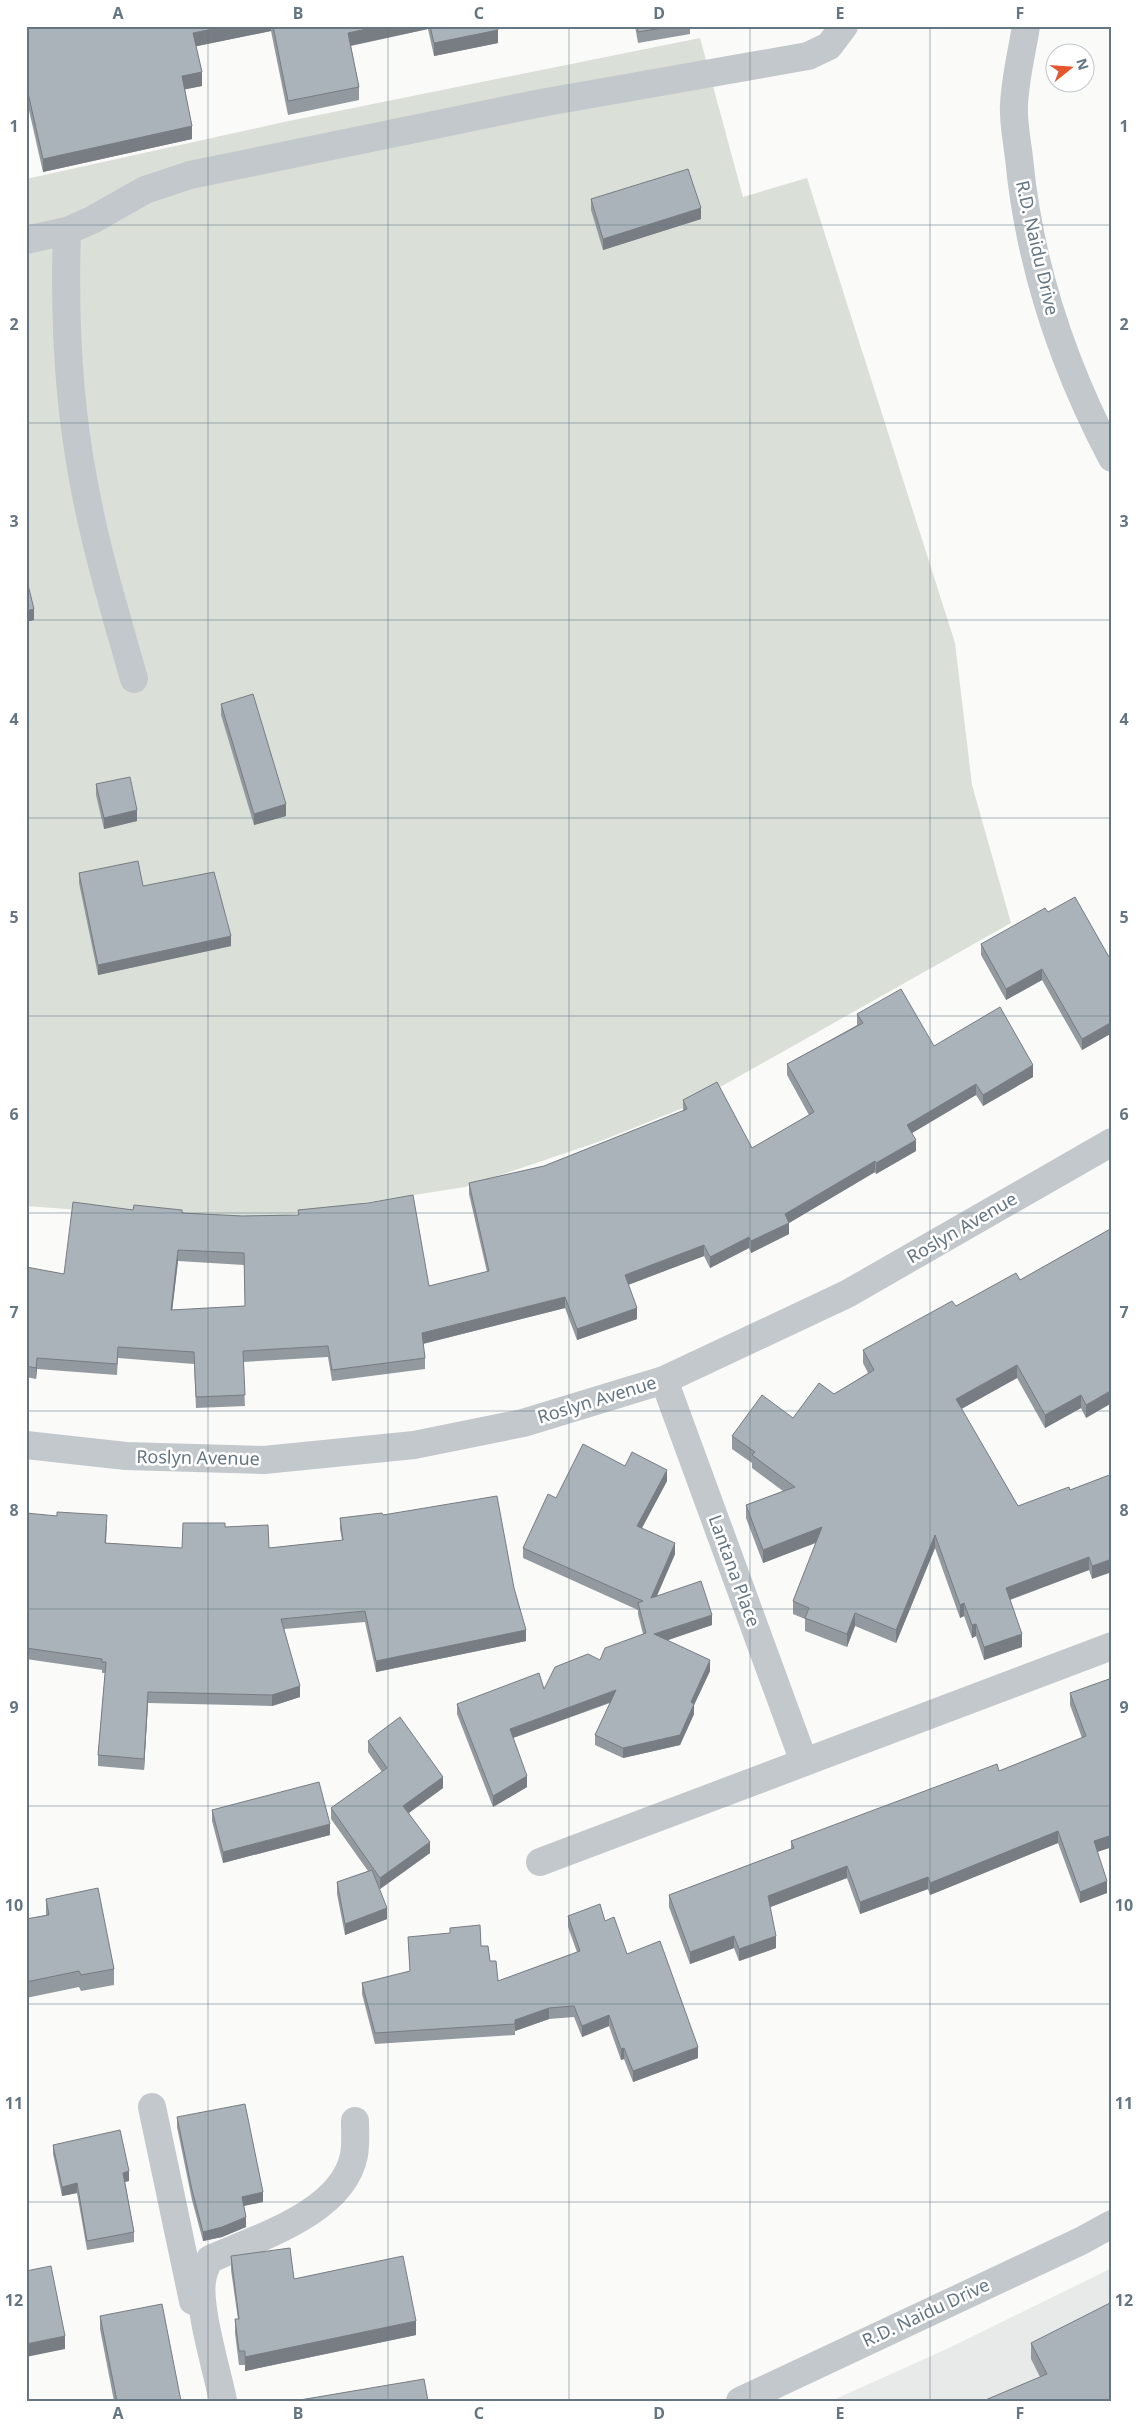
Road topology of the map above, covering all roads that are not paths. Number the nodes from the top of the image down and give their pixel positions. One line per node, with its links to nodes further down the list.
1 (844, 26): 3 (street)
2 (1026, 26): 5 (street, R.D. Naidu Drive)
3 (67, 231): 4 (street); 6 (street)
4 (26, 240)
5 (1112, 458)
6 (134, 679)
7 (1112, 1142): 8 (street, Roslyn Avenue)
8 (664, 1380): 9 (street, Roslyn Avenue); 11 (street, Lantana Place)
9 (26, 1445)
10 (1112, 1646): 11 (street)
11 (804, 1762): 12 (street)
12 (540, 1862)
13 (152, 2107): 16 (street)
14 (355, 2121): 17 (street)
15 (1112, 2224): 18 (street, R.D. Naidu Drive)
16 (211, 2401)
17 (223, 2401)
18 (740, 2401)

